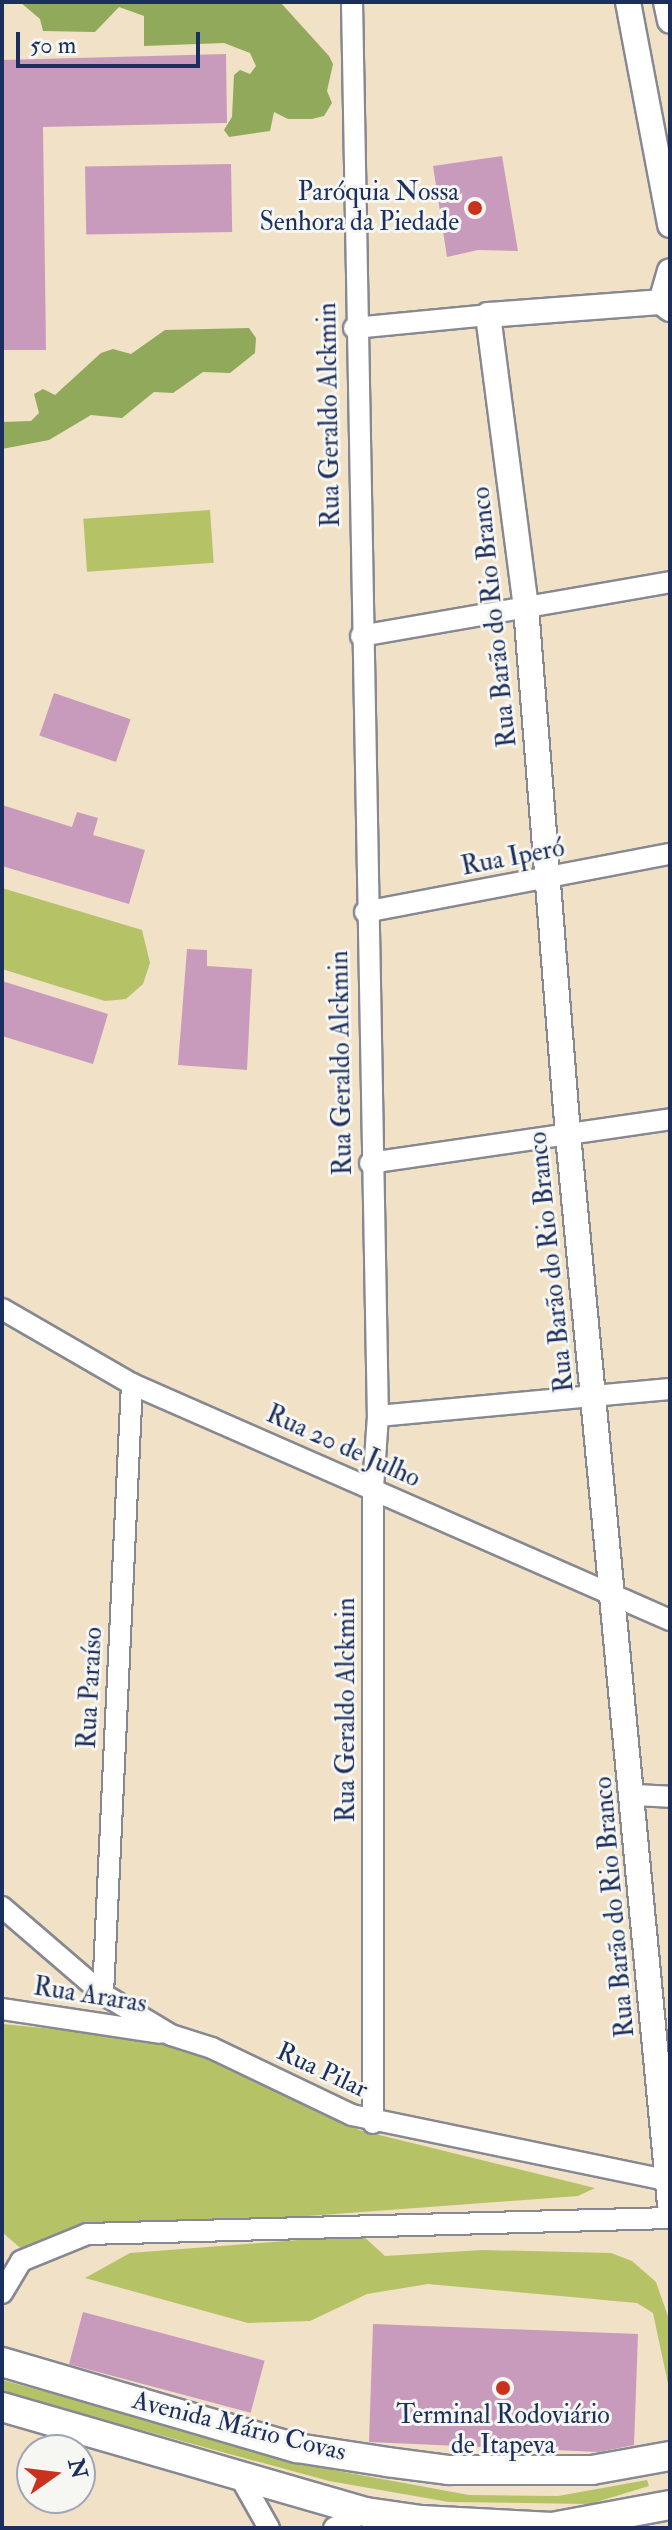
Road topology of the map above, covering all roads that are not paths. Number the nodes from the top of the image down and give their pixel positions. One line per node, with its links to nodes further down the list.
1 (352, 2): 10 (street, Rua Geraldo Alckmin)
2 (628, 2): 5 (street)
3 (666, 2): 4 (street)
4 (670, 21)
5 (666, 174): 6 (street)
6 (670, 225)
7 (670, 271): 8 (street)
8 (665, 306): 9 (street)
9 (488, 315): 10 (street); 12 (street, Rua Barão do Rio Branco)
10 (354, 328): 13 (street, Rua Geraldo Alckmin)
11 (670, 582): 12 (street)
12 (526, 608): 13 (street); 15 (street, Rua Barão do Rio Branco)
13 (361, 636): 16 (street, Rua Geraldo Alckmin)
14 (670, 854): 15 (street, Rua Iperó)
15 (545, 878): 16 (street, Rua Iperó); 18 (street, Rua Barão do Rio Branco)
16 (365, 912): 19 (street, Rua Geraldo Alckmin)
17 (670, 1119): 18 (street)
18 (568, 1135): 19 (street); 23 (street, Rua Barão do Rio Branco)
19 (370, 1163): 24 (street, Rua Geraldo Alckmin)
20 (2, 1309): 21 (street, Rua 20 de Julho)
21 (132, 1384): 25 (street, Rua 20 de Julho); 31 (street, Rua Paraíso)
22 (670, 1389): 23 (street)
23 (594, 1395): 24 (street); 26 (street, Rua Barão do Rio Branco)
24 (378, 1416): 25 (street, Rua Geraldo Alckmin)
25 (373, 1488): 26 (street, Rua 20 de Julho); 34 (street, Rua Geraldo Alckmin)
26 (610, 1596): 27 (street, Rua 20 de Julho); 28 (street, Rua Barão do Rio Branco)
27 (670, 1620)
28 (635, 1795): 29 (street); 35 (street, Rua Barão do Rio Branco)
29 (670, 1797)
30 (2, 1907): 31 (street, Rua Pilar)
31 (103, 1994): 33 (street, Rua Pilar)
32 (2, 2009): 33 (street, Rua Araras)
33 (171, 2035): 34 (street, Rua Pilar)
34 (373, 2123): 35 (street, Rua Pilar)
35 (668, 2189)
36 (670, 2218): 37 (street)
37 (2, 2293)
38 (2, 2362): 40 (main road, Avenida Mário Covas)
39 (2, 2407): 41 (main road, Avenida Mário Covas)
40 (670, 2456)
41 (239, 2475): 43 (main road, Avenida Mário Covas); 44 (street)
42 (670, 2505): 43 (main road, Avenida Mário Covas)
43 (366, 2512): 45 (street)
44 (269, 2528)
45 (334, 2528)

